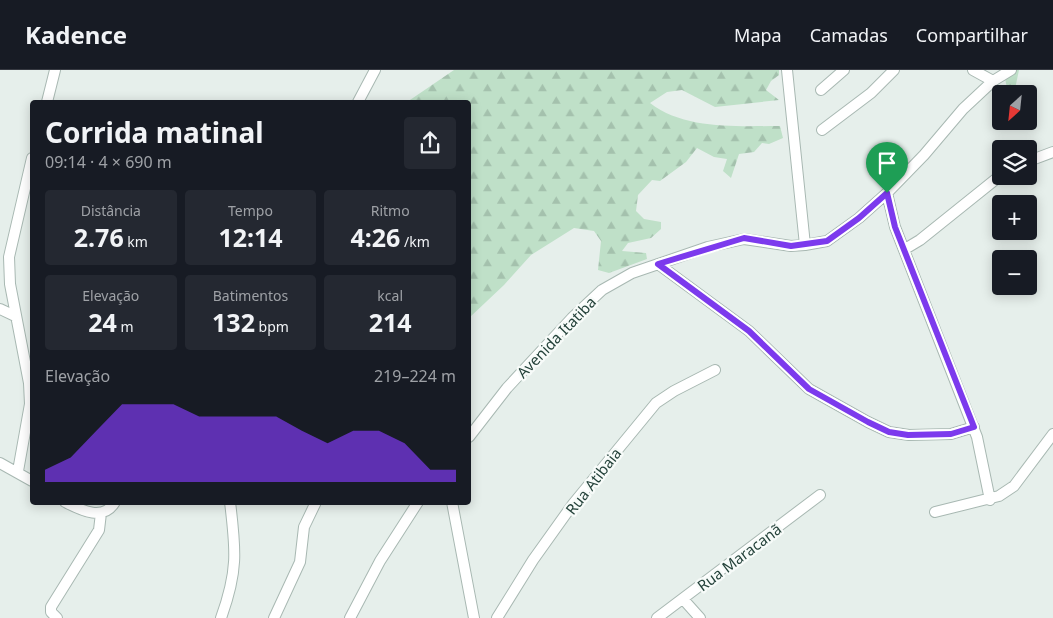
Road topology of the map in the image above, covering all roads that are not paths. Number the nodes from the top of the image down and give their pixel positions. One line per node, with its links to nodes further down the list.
1 (55, 70): 10 (street)
2 (375, 70): 11 (street)
3 (787, 70): 18 (street)
4 (844, 70): 9 (street)
5 (894, 70): 12 (street)
6 (973, 70): 8 (street)
7 (1011, 70): 8 (street, Avenida Itatiba)
8 (993, 82): 17 (street, Avenida Itatiba)
9 (821, 90)
10 (48, 100)
11 (359, 100)
12 (822, 130)
13 (1053, 152): 14 (street)
14 (1037, 158)
15 (30, 167): 22 (street)
16 (992, 182): 19 (street)
17 (887, 193): 18 (street, Avenida Itatiba); 19 (street)
18 (805, 245): 20 (street, Avenida Itatiba)
19 (905, 249): 24 (street)
20 (658, 264): 24 (street); 25 (street, Avenida Itatiba)
21 (0, 309): 22 (street)
22 (15, 316): 28 (street)
23 (715, 370): 46 (street, Rua Atibaia)
24 (974, 427): 31 (street)
25 (471, 434)
26 (1053, 434): 31 (street)
27 (0, 463): 28 (street)
28 (18, 471): 29 (street)
29 (30, 480)
30 (820, 494): 40 (street, Rua Maracanã)
31 (990, 500): 38 (street)
32 (71, 505): 39 (street)
33 (113, 505): 39 (street)
34 (230, 505): 42 (street)
35 (315, 505): 43 (street)
36 (416, 505): 44 (street)
37 (453, 505): 45 (street)
38 (935, 512)
39 (101, 513): 41 (street)
40 (683, 599): 47 (street, Rua Maracanã); 48 (street)
41 (57, 618)
42 (221, 618)
43 (274, 618)
44 (350, 618)
45 (474, 618)
46 (497, 618)
47 (657, 618)
48 (700, 618)

